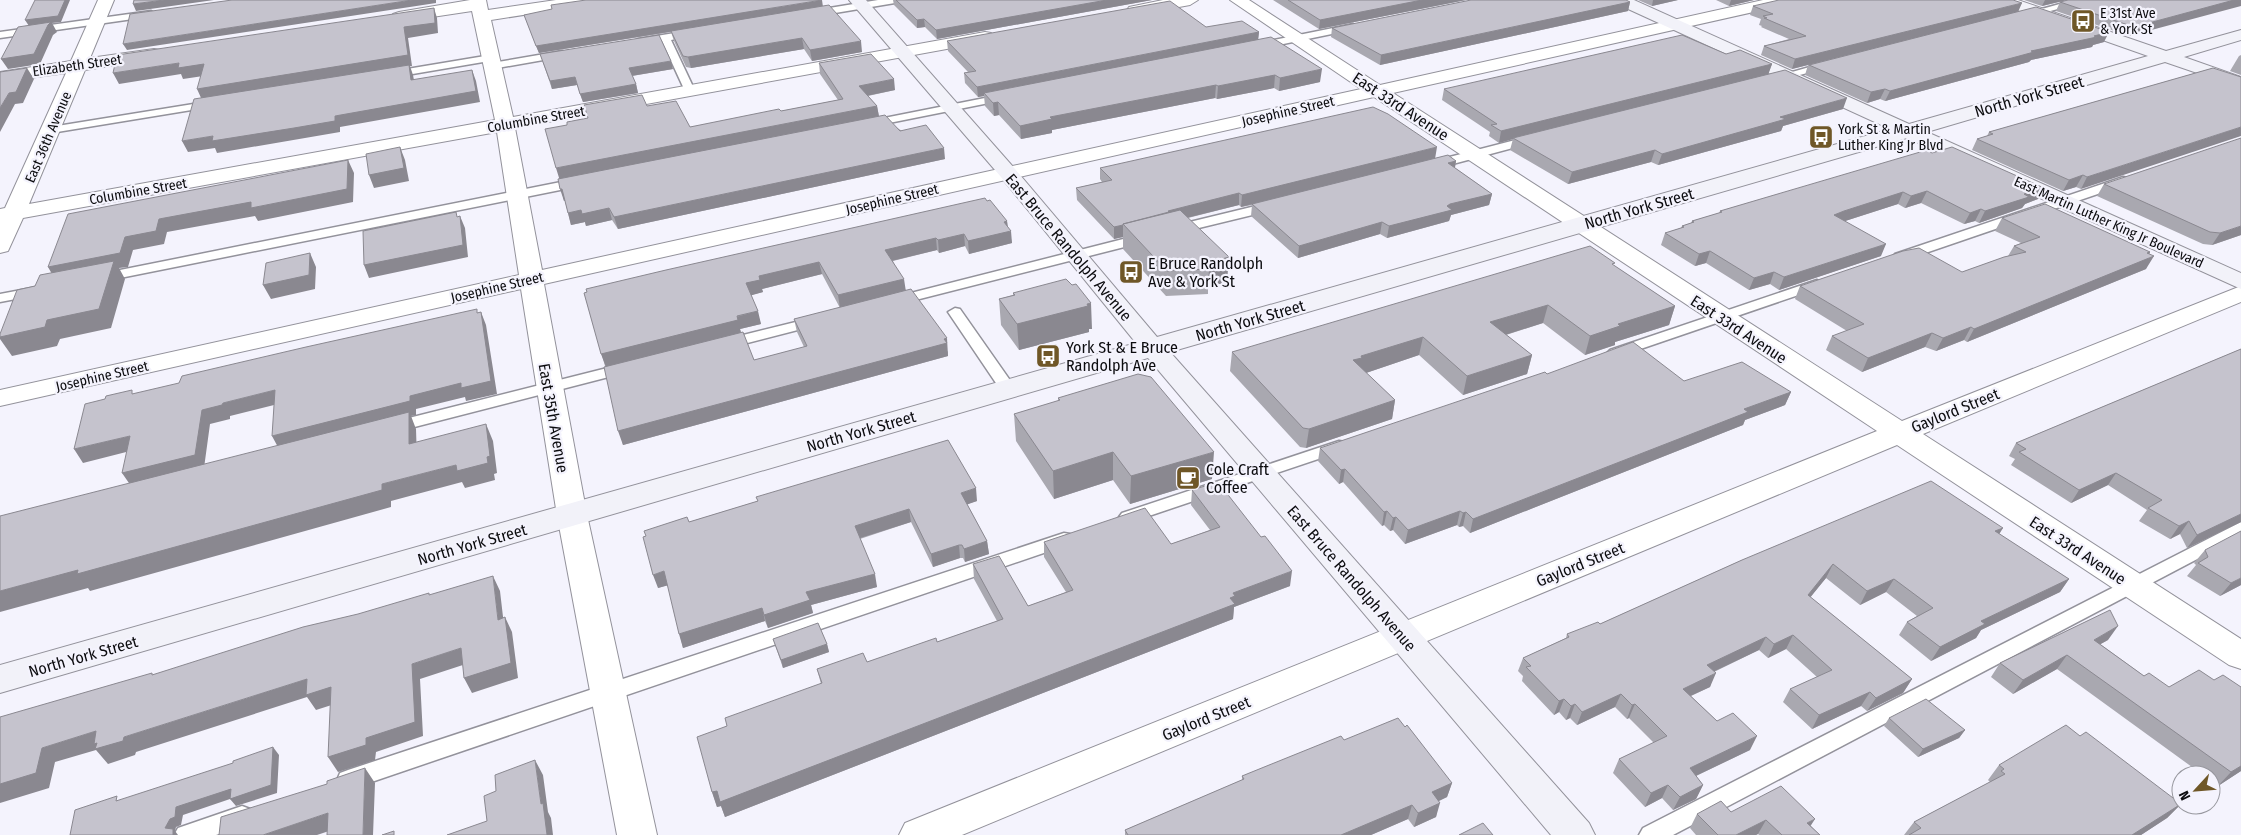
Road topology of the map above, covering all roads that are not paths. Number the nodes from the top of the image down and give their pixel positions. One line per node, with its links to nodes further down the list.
1 (106, 0): 18 (street, East 36th Avenue)
2 (588, 0): 11 (street)
3 (895, 0): 10 (lane)
4 (1190, 0): 14 (street)
5 (1238, 0): 26 (street, East 33rd Avenue)
6 (1621, 0): 19 (main road, East Martin Luther King Jr Boulevard)
7 (1785, 0): 19 (street, Josephine Street)
8 (2003, 0): 13 (main road)
9 (2086, 0): 13 (lane)
10 (859, 3): 15 (lane); 30 (main road, East Bruce Randolph Avenue)
11 (480, 7): 16 (street); 33 (street, East 35th Avenue)
12 (163, 12): 18 (lane)
13 (2038, 12): 17 (lane); 32 (main road)
14 (1114, 14)
15 (797, 16)
16 (382, 20)
17 (2009, 20)
18 (97, 21): 22 (lane); 35 (street, East 36th Avenue)
19 (1675, 24): 37 (main road, East Martin Luther King Jr Boulevard); 42 (street, Josephine Street)
20 (1365, 25): 26 (lane)
21 (702, 31): 25 (lane)
22 (0, 35)
23 (998, 35): 30 (street, Columbine Street)
24 (2241, 35): 32 (main road, North York Street)
25 (665, 38): 27 (lane); 41 (lane)
26 (1297, 39): 28 (lane); 42 (street, East 33rd Avenue)
27 (626, 44)
28 (1249, 48)
29 (167, 52): 35 (street, Elizabeth Street)
30 (902, 52): 41 (street, Columbine Street); 45 (main road, East Bruce Randolph Avenue)
31 (569, 53): 33 (lane)
32 (2165, 57): 40 (main road); 49 (main road, North York Street)
33 (492, 62): 38 (lane); 46 (street, East 35th Avenue)
34 (1835, 63): 37 (lane)
35 (79, 65): 36 (street, Elizabeth Street); 48 (street, East 36th Avenue)
36 (0, 76)
37 (1787, 76): 39 (lane); 49 (main road, East Martin Luther King Jr Boulevard)
38 (374, 78)
39 (1764, 81)
40 (2241, 83)
41 (690, 91): 46 (street, Columbine Street)
42 (1378, 91): 51 (street, East 33rd Avenue); 53 (street, Josephine Street)
43 (1019, 94): 45 (lane)
44 (227, 102): 48 (lane)
45 (951, 108): 47 (lane); 53 (main road, East Bruce Randolph Avenue)
46 (505, 124): 56 (street, East 35th Avenue); 59 (street, Columbine Street)
47 (852, 128)
48 (51, 130): 59 (street, East 36th Avenue)
49 (1908, 130): 57 (main road, East Martin Luther King Jr Boulevard); 60 (main road, North York Street)
50 (1542, 138): 51 (lane)
51 (1474, 154): 52 (lane); 60 (street, East 33rd Avenue)
52 (1418, 169)
53 (1008, 173): 62 (main road, East Bruce Randolph Avenue); 65 (street, Josephine Street)
54 (2139, 176): 57 (lane)
55 (594, 179): 56 (lane)
56 (517, 195): 65 (street, East 35th Avenue); 66 (lane)
57 (2064, 201): 63 (lane); 67 (main road, East Martin Luther King Jr Boulevard)
58 (1287, 202): 62 (lane)
59 (7, 215): 61 (street, East 36th Avenue)
60 (1581, 225): 74 (street, East 33rd Avenue); 76 (main road, North York Street)
61 (0, 246)
62 (1077, 255): 71 (lane); 76 (main road, East Bruce Randolph Avenue)
63 (1890, 260)
64 (1834, 279): 74 (lane)
65 (531, 280): 79 (street, East 35th Avenue); 81 (street, Josephine Street)
66 (88, 281)
67 (2241, 282)
68 (49, 289): 70 (lane)
69 (2241, 293): 83 (street, Gaylord Street)
70 (0, 298)
71 (878, 305)
72 (955, 312): 80 (lane)
73 (830, 317): 75 (lane)
74 (1721, 317): 77 (lane); 83 (street, East 33rd Avenue)
75 (714, 347)
76 (1153, 348): 80 (main road, North York Street); 85 (main road, East Bruce Randolph Avenue)
77 (1599, 358)
78 (646, 364): 79 (lane)
79 (549, 388): 82 (lane); 86 (street, East 35th Avenue)
80 (1008, 389): 86 (main road, North York Street)
81 (0, 398)
82 (376, 432)
83 (1898, 433): 90 (street, East 33rd Avenue); 91 (street, Gaylord Street)
84 (1356, 441): 85 (lane)
85 (1261, 473): 87 (lane); 91 (main road, East Bruce Randolph Avenue)
86 (572, 515): 93 (main road, North York Street); 94 (street, East 35th Avenue)
87 (1111, 523)
88 (2241, 528): 90 (lane)
89 (1083, 532): 94 (lane)
90 (2132, 585): 92 (street, East 33rd Avenue); 101 (lane)
91 (1404, 637): 99 (street, Gaylord Street); 100 (main road, East Bruce Randolph Avenue)
92 (2241, 656)
93 (0, 679)
94 (608, 692): 95 (lane); 98 (street, East 35th Avenue)
95 (326, 788)
96 (260, 810): 97 (lane)
97 (186, 835)
98 (637, 835)
99 (919, 835)
100 (1575, 835)
101 (1651, 835)

